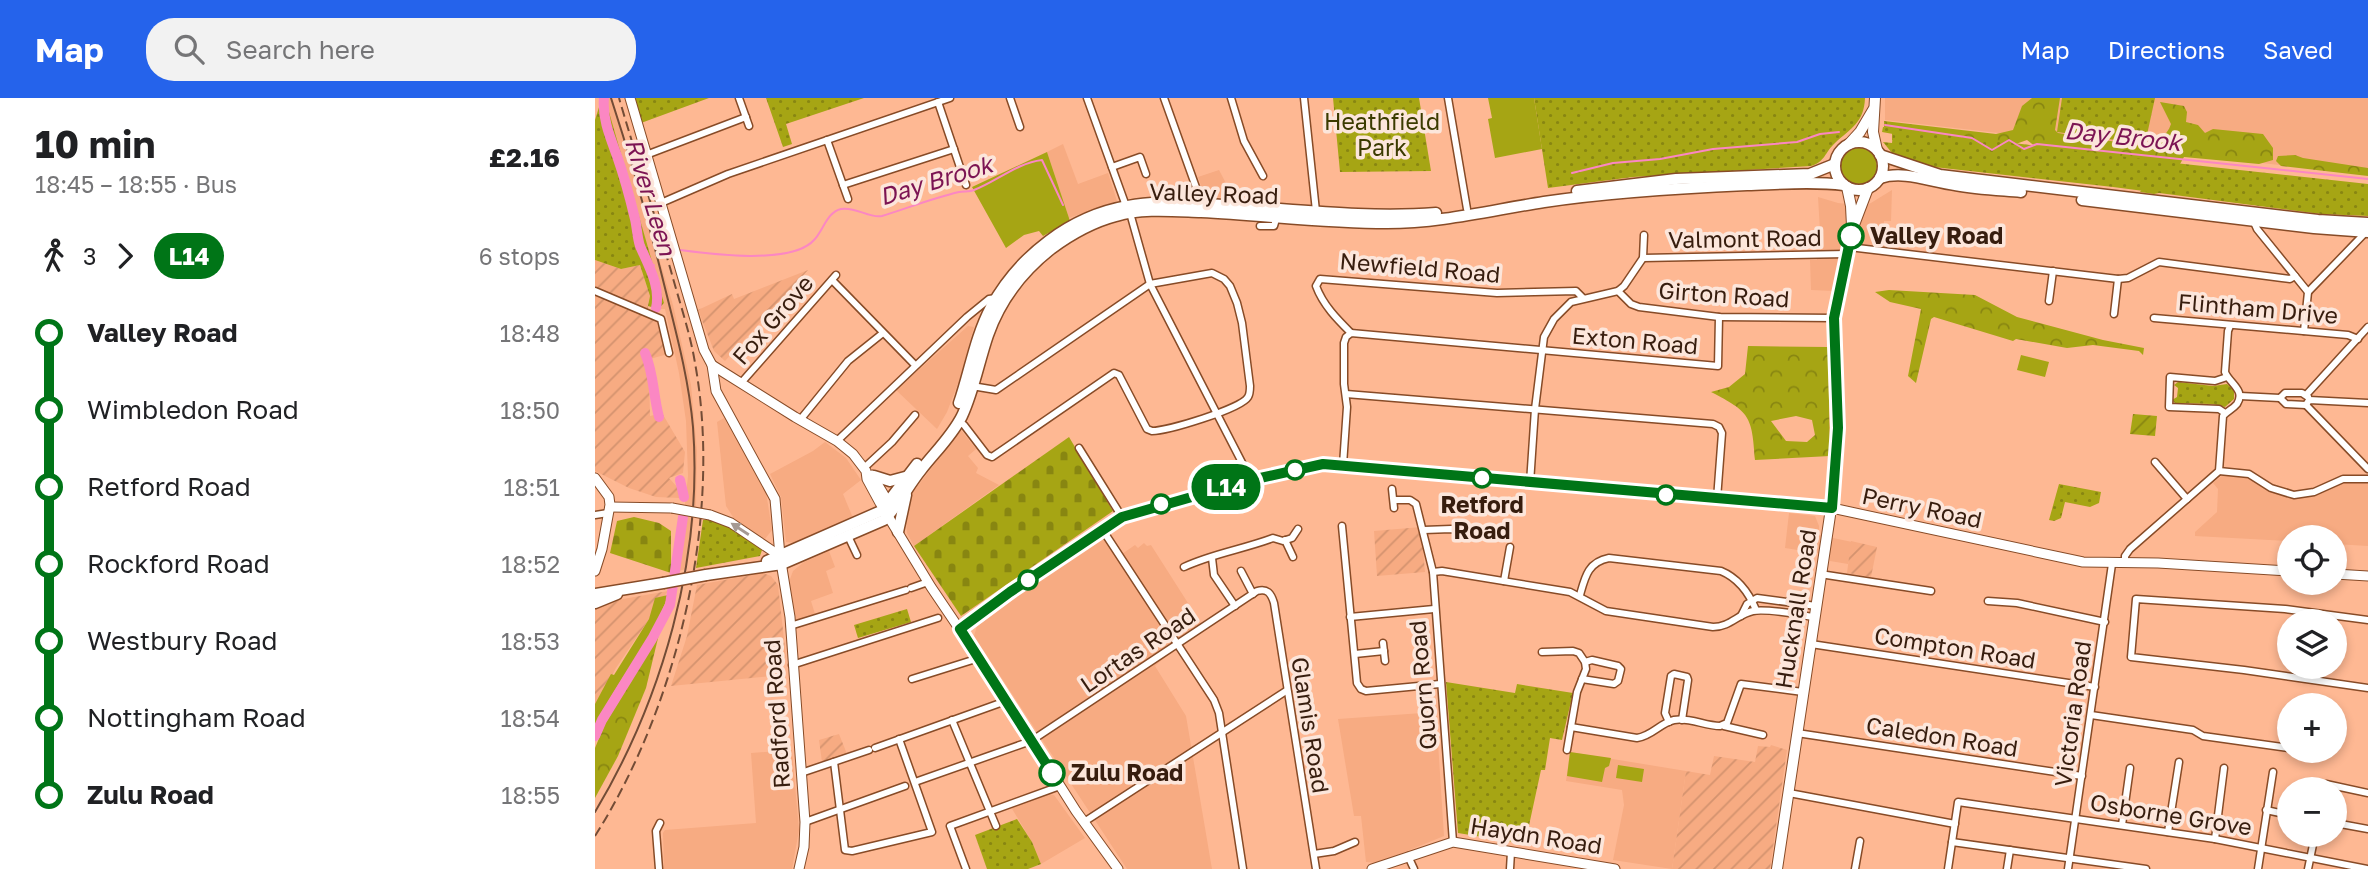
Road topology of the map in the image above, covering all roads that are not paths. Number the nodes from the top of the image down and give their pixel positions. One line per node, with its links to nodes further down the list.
1 (630, 98): 19 (street, Radford Road)
2 (739, 98): 12 (street)
3 (950, 98): 10 (street)
4 (1010, 98): 14 (street)
5 (1087, 98): 21 (street)
6 (1164, 98): 31 (street)
7 (1231, 98): 23 (street)
8 (1304, 98): 34 (street)
9 (1448, 98): 33 (street)
10 (938, 102): 15 (street); 17 (street)
11 (1875, 102): 16 (main road); 18 (main road)
12 (746, 117): 13 (street); 19 (street)
13 (749, 126)
14 (1020, 127)
15 (828, 140): 25 (street); 30 (street)
16 (1849, 144): 18 (highway); 20 (highway)
17 (954, 149): 25 (street); 26 (street)
18 (1878, 153): 24 (highway); 36 (highway)
19 (646, 155): 30 (street, Radford Road)
20 (1835, 164): 27 (highway); 33 (highway, Valley Road)
21 (1112, 167): 22 (street); 32 (street)
22 (1146, 174)
23 (1263, 176)
24 (1880, 178): 28 (highway); 36 (highway)
25 (843, 185): 29 (street)
26 (966, 185)
27 (1845, 186): 28 (highway); 35 (highway, Valley Road); 39 (main road, Hucknall Road)
28 (1868, 188): 39 (main road, Hucknall Road)
29 (848, 199)
30 (661, 203): 67 (street, Radford Road)
31 (1202, 204): 32 (highway, Valley Road); 34 (highway, Valley Road)
32 (1128, 209): 35 (highway, Valley Road); 46 (street); 50 (highway, Valley Road); 71 (highway, Valley Road)
33 (1467, 209): 34 (highway, Valley Road)
34 (1316, 211)
35 (1277, 216): 37 (street)
36 (2253, 216): 38 (highway); 44 (street)
37 (1260, 226)
38 (2367, 229): 49 (street)
39 (1852, 230): 41 (main road, Hucknall Road)
40 (1644, 235): 42 (street)
41 (1848, 250): 42 (street, Valmont Road); 43 (street, Valmont Road); 57 (main road, Hucknall Road)
42 (1643, 258): 48 (street)
43 (2053, 271): 45 (street, Valmont Road); 52 (street)
44 (2295, 276): 45 (street); 49 (street)
45 (2118, 279): 53 (street)
46 (1150, 284): 71 (street); 79 (street); 79 (street)
47 (595, 290): 66 (street)
48 (1618, 291): 51 (street); 55 (street, Girton Road)
49 (2308, 292): 61 (street)
50 (996, 298): 54 (street); 58 (highway, Valley Road)
51 (1583, 298): 63 (street, Newfield Road); 65 (street)
52 (2049, 301)
53 (2114, 314)
54 (968, 317): 58 (street); 68 (street)
55 (1719, 317): 57 (street, Girton Road); 65 (street, Exton Road)
56 (2154, 317): 59 (street, Flintham Drive)
57 (1834, 318): 99 (main road, Hucknall Road)
58 (984, 322): 90 (highway, Valley Road)
59 (2230, 326): 61 (street, Flintham Drive); 69 (street)
60 (2368, 327): 64 (street)
61 (2304, 331): 64 (street, Flintham Drive)
62 (883, 333): 68 (street); 70 (street, Fox Grove); 81 (street)
63 (1351, 333): 65 (street); 72 (street)
64 (2358, 339): 75 (street)
65 (1541, 350): 77 (street)
66 (669, 354)
67 (712, 365): 70 (street); 121 (street, Radford Road)
68 (915, 365): 83 (street)
69 (2227, 377): 73 (street); 78 (street)
70 (741, 383): 81 (street)
71 (972, 386): 82 (highway, Valley Road)
72 (1346, 394): 77 (street); 86 (street)
73 (2239, 396): 74 (street); 78 (street)
74 (2280, 398): 75 (street); 75 (street)
75 (2307, 400): 76 (street); 87 (street)
76 (2368, 403)
77 (1535, 409): 94 (street); 97 (street)
78 (2225, 413): 88 (street)
79 (1217, 414): 82 (street); 93 (street)
80 (915, 415): 89 (street)
81 (800, 420): 83 (street)
82 (958, 422): 95 (highway, Valley Road)
83 (837, 441): 89 (street)
84 (1079, 448): 103 (street)
85 (2155, 462): 98 (street)
86 (1343, 465): 93 (street, Perry Road); 94 (street, Perry Road)
87 (2368, 469)
88 (2219, 471): 92 (street); 98 (street)
89 (868, 472): 90 (highway); 101 (street)
90 (908, 475): 101 (highway, Valley Road)
91 (595, 478): 100 (street)
92 (2368, 479)
93 (1251, 480): 103 (street, Perry Road)
94 (1530, 483): 97 (street, Perry Road)
95 (907, 489): 101 (highway, Valley Road); 108 (highway)
96 (1392, 489): 107 (street, Quorn Road)
97 (1717, 499): 99 (street, Perry Road)
98 (2187, 499): 123 (street)
99 (1832, 508): 122 (street, Perry Road); 130 (main road, Hucknall Road)
100 (609, 510): 102 (street); 116 (street, one-way to 100, bridge); 129 (street)
101 (887, 511): 108 (street); 110 (highway, Valley Road); 121 (highway, Valley Road)
102 (595, 515)
103 (1122, 517): 105 (street, Perry Road)
104 (1342, 526): 111 (street)
105 (1102, 528): 154 (street, Perry Road); 156 (street)
106 (1298, 529): 113 (street)
107 (1423, 529): 109 (street); 128 (street, Quorn Road)
108 (898, 532): 134 (street)
109 (1469, 533)
110 (848, 536): 118 (street); 121 (highway, Valley Road)
111 (1343, 536): 112 (street); 149 (street)
112 (1334, 537)
113 (1285, 540): 114 (street); 119 (street)
114 (1259, 543): 117 (street); 120 (street)
115 (1510, 547): 133 (street)
116 (768, 548): 121 (street); 124 (street)
117 (1262, 551)
118 (857, 555)
119 (1293, 557)
120 (1212, 558): 125 (street); 144 (street)
121 (781, 560): 124 (highway, Valley Road); 153 (street, Radford Road)
122 (2112, 564): 123 (street, Perry Road); 152 (street, Victoria Road)
123 (2125, 564): 126 (street, Perry Road)
124 (755, 566): 136 (highway, Valley Road, bridge)
125 (1184, 567)
126 (2277, 570)
127 (1241, 571): 139 (street)
128 (1433, 572): 133 (street); 145 (street, Quorn Road)
129 (595, 574)
130 (1820, 574): 138 (street); 147 (main road, Hucknall Road)
131 (2347, 575): 132 (street)
132 (2368, 576)
133 (1504, 581): 140 (street)
134 (928, 582): 153 (street); 154 (street)
135 (597, 590): 136 (highway)
136 (626, 590): 143 (highway)
137 (1265, 590): 139 (street, Lortas Road); 168 (street, Glamis Road)
138 (1931, 591)
139 (1253, 594): 144 (street, Lortas Road)
140 (1580, 595): 141 (street); 148 (street)
141 (1752, 600): 146 (street); 147 (street); 148 (street)
142 (1988, 601): 152 (street)
143 (595, 603)
144 (1235, 606): 156 (street, Lortas Road)
145 (1434, 609): 149 (street); 165 (street, Quorn Road)
146 (1756, 610): 147 (street); 148 (street)
147 (1815, 612): 155 (main road, Hucknall Road)
148 (1741, 616)
149 (1350, 617): 158 (street)
150 (938, 618): 162 (street)
151 (2368, 620): 167 (street)
152 (2105, 622): 166 (street, Victoria Road)
153 (790, 626): 162 (street, Radford Road)
154 (960, 629): 159 (street)
155 (1811, 644): 166 (street, Compton Road); 169 (main road, Hucknall Road)
156 (1177, 645): 177 (street); 181 (street, Lortas Road)
157 (1542, 652): 161 (street)
158 (1355, 654): 160 (street); 165 (street)
159 (979, 658): 163 (street); 170 (street)
160 (1385, 661)
161 (1585, 662): 164 (street); 164 (street)
162 (792, 665): 190 (street, Radford Road)
163 (912, 679)
164 (1582, 679): 176 (street)
165 (1440, 684): 215 (street, Quorn Road)
166 (2095, 687): 171 (street, Victoria Road)
167 (2368, 688)
168 (1286, 691): 177 (street); 221 (street, Glamis Road)
169 (1803, 692): 175 (street); 178 (main road, Hucknall Road)
170 (1006, 701): 172 (street); 181 (street)
171 (2091, 715): 182 (street); 191 (street, Victoria Road)
172 (952, 720): 180 (street); 184 (street)
173 (1682, 720): 174 (street); 174 (street); 175 (street)
174 (1669, 722): 176 (street)
175 (1724, 726): 179 (street)
176 (1571, 727): 183 (street)
177 (1221, 733): 204 (street); 231 (street)
178 (1797, 733): 191 (street, Caledon Road); 196 (main road, Hucknall Road)
179 (1763, 735)
180 (899, 739): 185 (street); 192 (street)
181 (1031, 741): 184 (street, Lortas Road); 194 (street)
182 (2277, 746)
183 (1567, 750)
184 (970, 761): 192 (street, Lortas Road); 200 (street)
185 (834, 762): 190 (street); 198 (street)
186 (2179, 762): 211 (street)
187 (2130, 768): 207 (street)
188 (2224, 768): 212 (street)
189 (2273, 772): 199 (street)
190 (801, 773): 203 (street, Radford Road)
191 (2082, 776): 202 (street, Victoria Road)
192 (915, 782): 198 (street)
193 (905, 786): 198 (street)
194 (1060, 786): 200 (street); 204 (street)
195 (2347, 788): 197 (street)
196 (1789, 793): 206 (street); 237 (main road, Hucknall Road)
197 (2368, 793)
198 (838, 810): 203 (street)
199 (2266, 810): 201 (street); 217 (street)
200 (990, 811): 208 (street); 229 (street)
201 (2277, 812)
202 (2075, 819): 206 (street, Osborne Grove); 207 (street, Osborne Grove); 224 (street, Victoria Road)
203 (805, 822): 228 (street, Radford Road)
204 (1084, 822): 230 (street)
205 (660, 823): 227 (street)
206 (1955, 824): 216 (street)
207 (2122, 825): 211 (street, Osborne Grove)
208 (996, 826)
209 (2347, 826): 210 (street)
210 (2368, 830)
211 (2168, 832): 212 (street, Osborne Grove)
212 (2215, 839): 217 (street, Osborne Grove)
213 (1860, 841): 238 (street)
214 (1355, 842): 221 (street)
215 (1453, 842): 220 (street, Haydn Road); 222 (street, Haydn Road)
216 (1952, 842): 219 (street); 239 (street)
217 (2260, 847): 223 (street, Osborne Grove); 243 (street)
218 (2313, 847): 223 (street)
219 (2010, 850): 224 (street); 240 (street)
220 (1511, 852): 225 (street, Haydn Road); 235 (street)
221 (1314, 855): 232 (street, Glamis Road)
222 (1408, 856): 233 (street, Haydn Road); 234 (street)
223 (2311, 857): 244 (street); 245 (street, Osborne Grove)
224 (2070, 858): 226 (street); 241 (street, Victoria Road)
225 (1596, 867): 236 (street, Haydn Road)
226 (2120, 867): 242 (street)
227 (659, 869)
228 (799, 869)
229 (966, 869)
230 (1118, 869)
231 (1243, 869)
232 (1317, 869)
233 (1372, 869)
234 (1414, 869)
235 (1510, 869)
236 (1615, 869)
237 (1777, 869)
238 (1855, 869)
239 (1948, 869)
240 (2007, 869)
241 (2068, 869)
242 (2146, 869)
243 (2257, 869)
244 (2308, 869)
245 (2367, 869)

